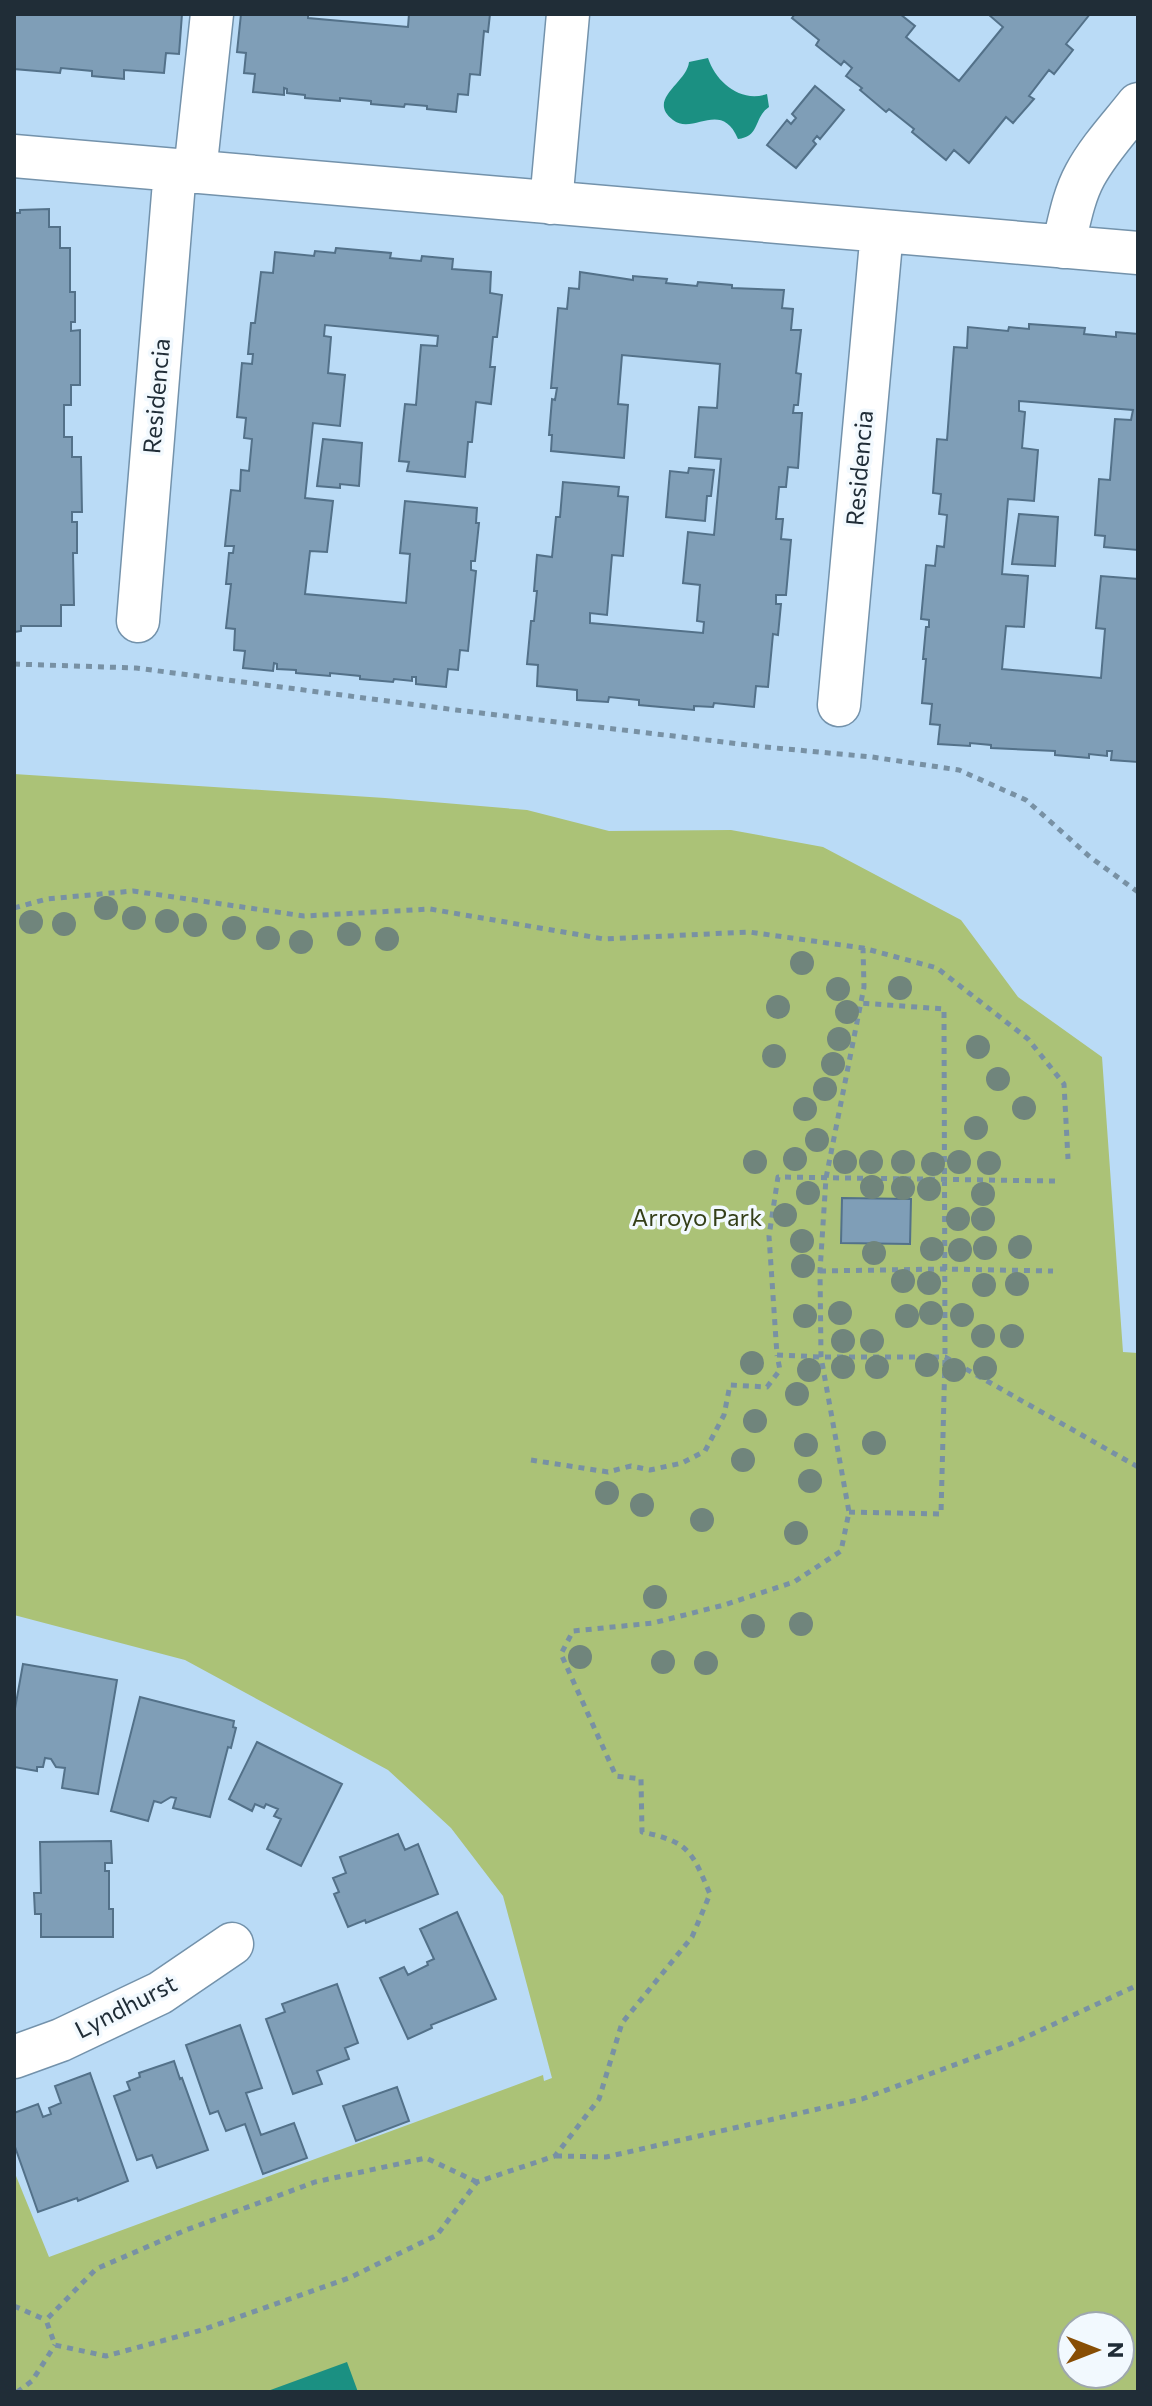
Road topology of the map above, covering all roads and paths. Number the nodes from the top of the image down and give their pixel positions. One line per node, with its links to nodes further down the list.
1 (212, 14): 5 (street, Residencia)
2 (568, 14): 6 (street)
3 (1138, 104): 8 (street)
4 (14, 156): 5 (street)
5 (185, 171): 6 (street); 10 (street, Residencia)
6 (551, 203): 7 (street)
7 (882, 231): 8 (street); 12 (street, Residencia)
8 (1063, 247): 9 (street)
9 (1138, 253)
10 (138, 621)
11 (14, 664): 13 (path)
12 (839, 705)
13 (1138, 892)
14 (14, 908): 15 (path)
15 (863, 948): 16 (path); 17 (path)
16 (860, 1003): 18 (path); 19 (path)
17 (1068, 1159)
18 (826, 1178): 19 (path); 22 (path); 24 (path)
19 (945, 1179): 20 (path); 21 (path)
20 (1055, 1181)
21 (945, 1269): 22 (path); 23 (path); 26 (path)
22 (820, 1271): 25 (path)
23 (1053, 1271)
24 (777, 1355): 25 (path); 27 (path)
25 (821, 1357): 26 (path); 29 (path)
26 (945, 1357): 28 (path); 29 (path)
27 (531, 1460)
28 (1138, 1467)
29 (849, 1512): 33 (path)
30 (232, 1944): 32 (street, Lyndhurst)
31 (1138, 1985): 33 (path)
32 (14, 2057)
33 (555, 2156): 34 (path)
34 (477, 2182): 36 (path); 37 (path)
35 (14, 2306): 36 (path)
36 (46, 2320): 37 (path)
37 (55, 2345): 38 (path)
38 (17, 2392)

